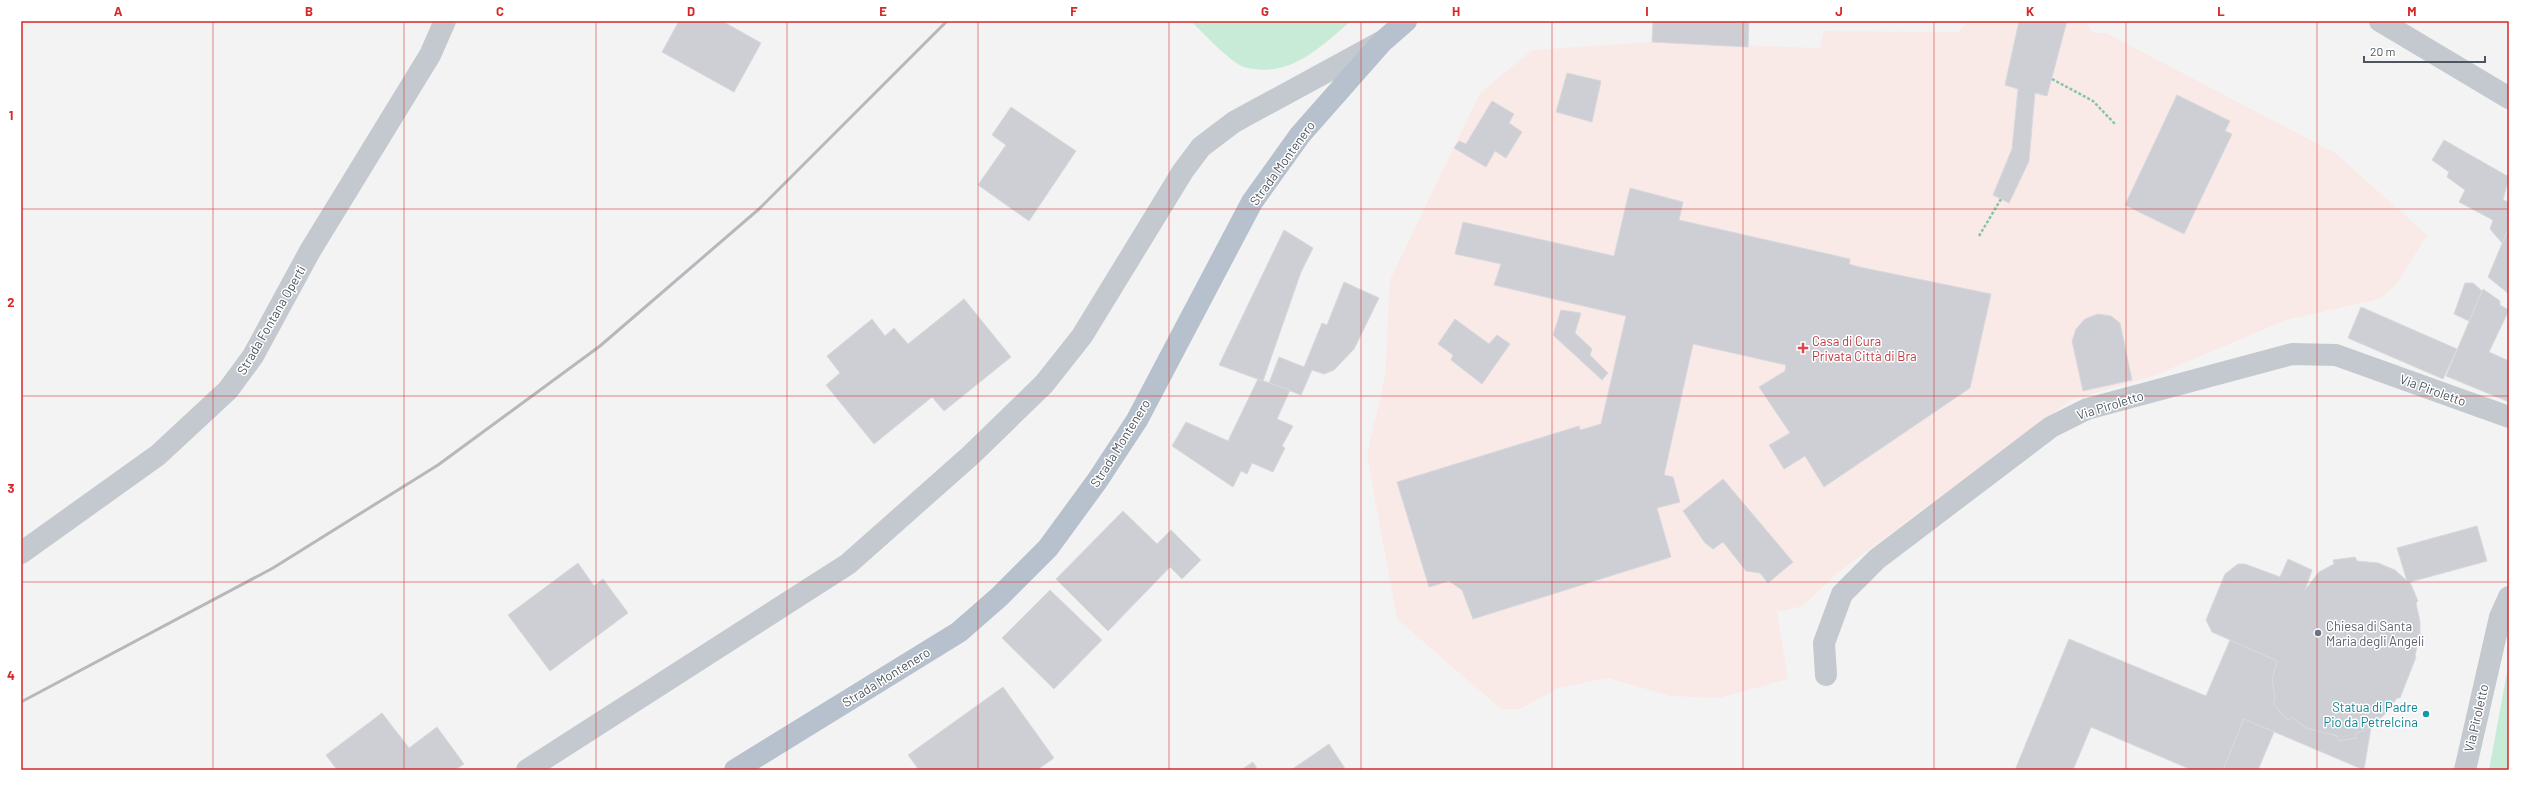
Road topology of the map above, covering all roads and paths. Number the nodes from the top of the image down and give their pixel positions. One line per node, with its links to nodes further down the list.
1 (445, 21): 11 (street, Strada Fontana Operti)
2 (1406, 21): 4 (main road, Strada Montenero)
3 (2380, 21): 6 (street)
4 (1382, 42): 14 (street); 15 (main road, Strada Montenero)
5 (2052, 79): 7 (path)
6 (2509, 98)
7 (2115, 124)
8 (2001, 199): 9 (path)
9 (1979, 236)
10 (2509, 417): 13 (street, Via Piroletto)
11 (21, 553)
12 (2509, 597): 16 (street, Via Piroletto)
13 (1826, 675)
14 (527, 770)
15 (735, 770)
16 (2465, 770)

